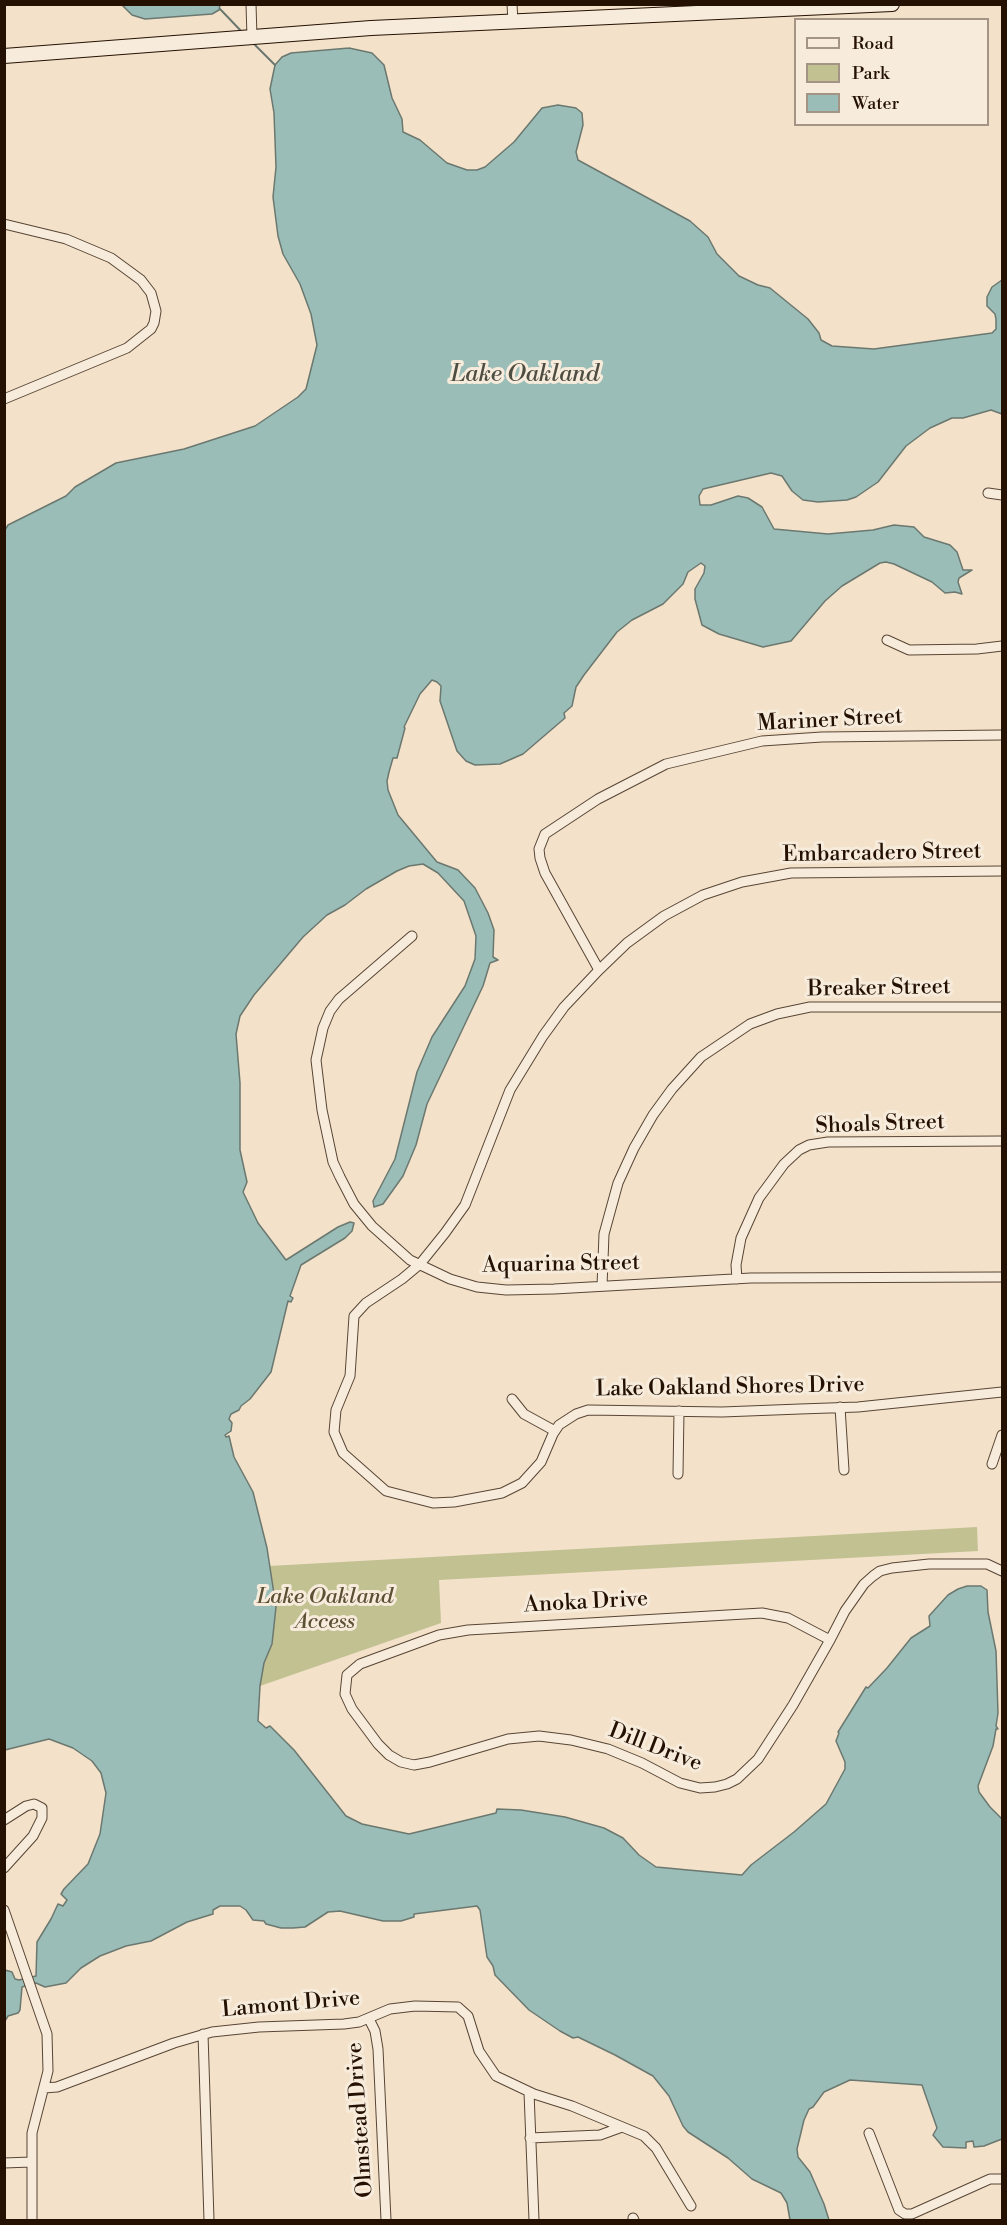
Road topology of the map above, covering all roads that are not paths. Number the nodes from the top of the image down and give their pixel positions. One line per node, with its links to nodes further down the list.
1 (251, 4): 6 (street)
2 (512, 4): 5 (street)
3 (892, 4): 4 (street)
4 (688, 10): 5 (street)
5 (513, 22): 6 (street)
6 (252, 37): 7 (street)
7 (4, 56)
8 (4, 224): 9 (street)
9 (4, 399)
10 (988, 493): 11 (street)
11 (1002, 495)
12 (887, 640): 13 (street)
13 (1002, 646)
14 (1002, 735): 17 (street, Mariner Street)
15 (1002, 871): 17 (street, Embarcadero Street)
16 (412, 936): 20 (street, Aquarina Street)
17 (599, 970): 20 (street, Embarcadero Street)
18 (1002, 1006): 23 (street, Breaker Street)
19 (1002, 1141): 22 (street, Shoals Street)
20 (420, 1264): 23 (street, Aquarina Street); 28 (street, Lake Oakland Shores Drive)
21 (1002, 1277): 22 (street, Aquarina Street)
22 (737, 1279): 23 (street, Aquarina Street)
23 (602, 1286)
24 (1002, 1392): 26 (street, Lake Oakland Shores Drive)
25 (512, 1400): 28 (street)
26 (840, 1407): 27 (street, Lake Oakland Shores Drive); 31 (street)
27 (679, 1411): 28 (street, Lake Oakland Shores Drive); 32 (street)
28 (555, 1431)
29 (1002, 1435): 30 (street)
30 (992, 1464)
31 (844, 1470)
32 (678, 1474)
33 (1002, 1571): 34 (street, Dill Drive)
34 (830, 1640): 35 (street, Anoka Drive); 35 (street, Dill Drive)
35 (347, 1675)
36 (4, 1820): 37 (street)
37 (4, 1868)
38 (4, 1911): 41 (street)
39 (369, 2019): 40 (street, Lamont Drive); 42 (street, Lamont Drive); 52 (street, Olmstead Drive)
40 (203, 2034): 41 (street, Lamont Drive); 51 (street)
41 (44, 2088): 46 (street)
42 (529, 2092): 43 (street); 45 (street)
43 (622, 2127): 45 (street); 49 (street)
44 (869, 2133): 48 (street)
45 (530, 2138): 53 (street)
46 (32, 2162): 47 (street); 50 (street)
47 (4, 2163)
48 (1002, 2179)
49 (691, 2206)
50 (33, 2220)
51 (209, 2220)
52 (386, 2220)
53 (534, 2220)

